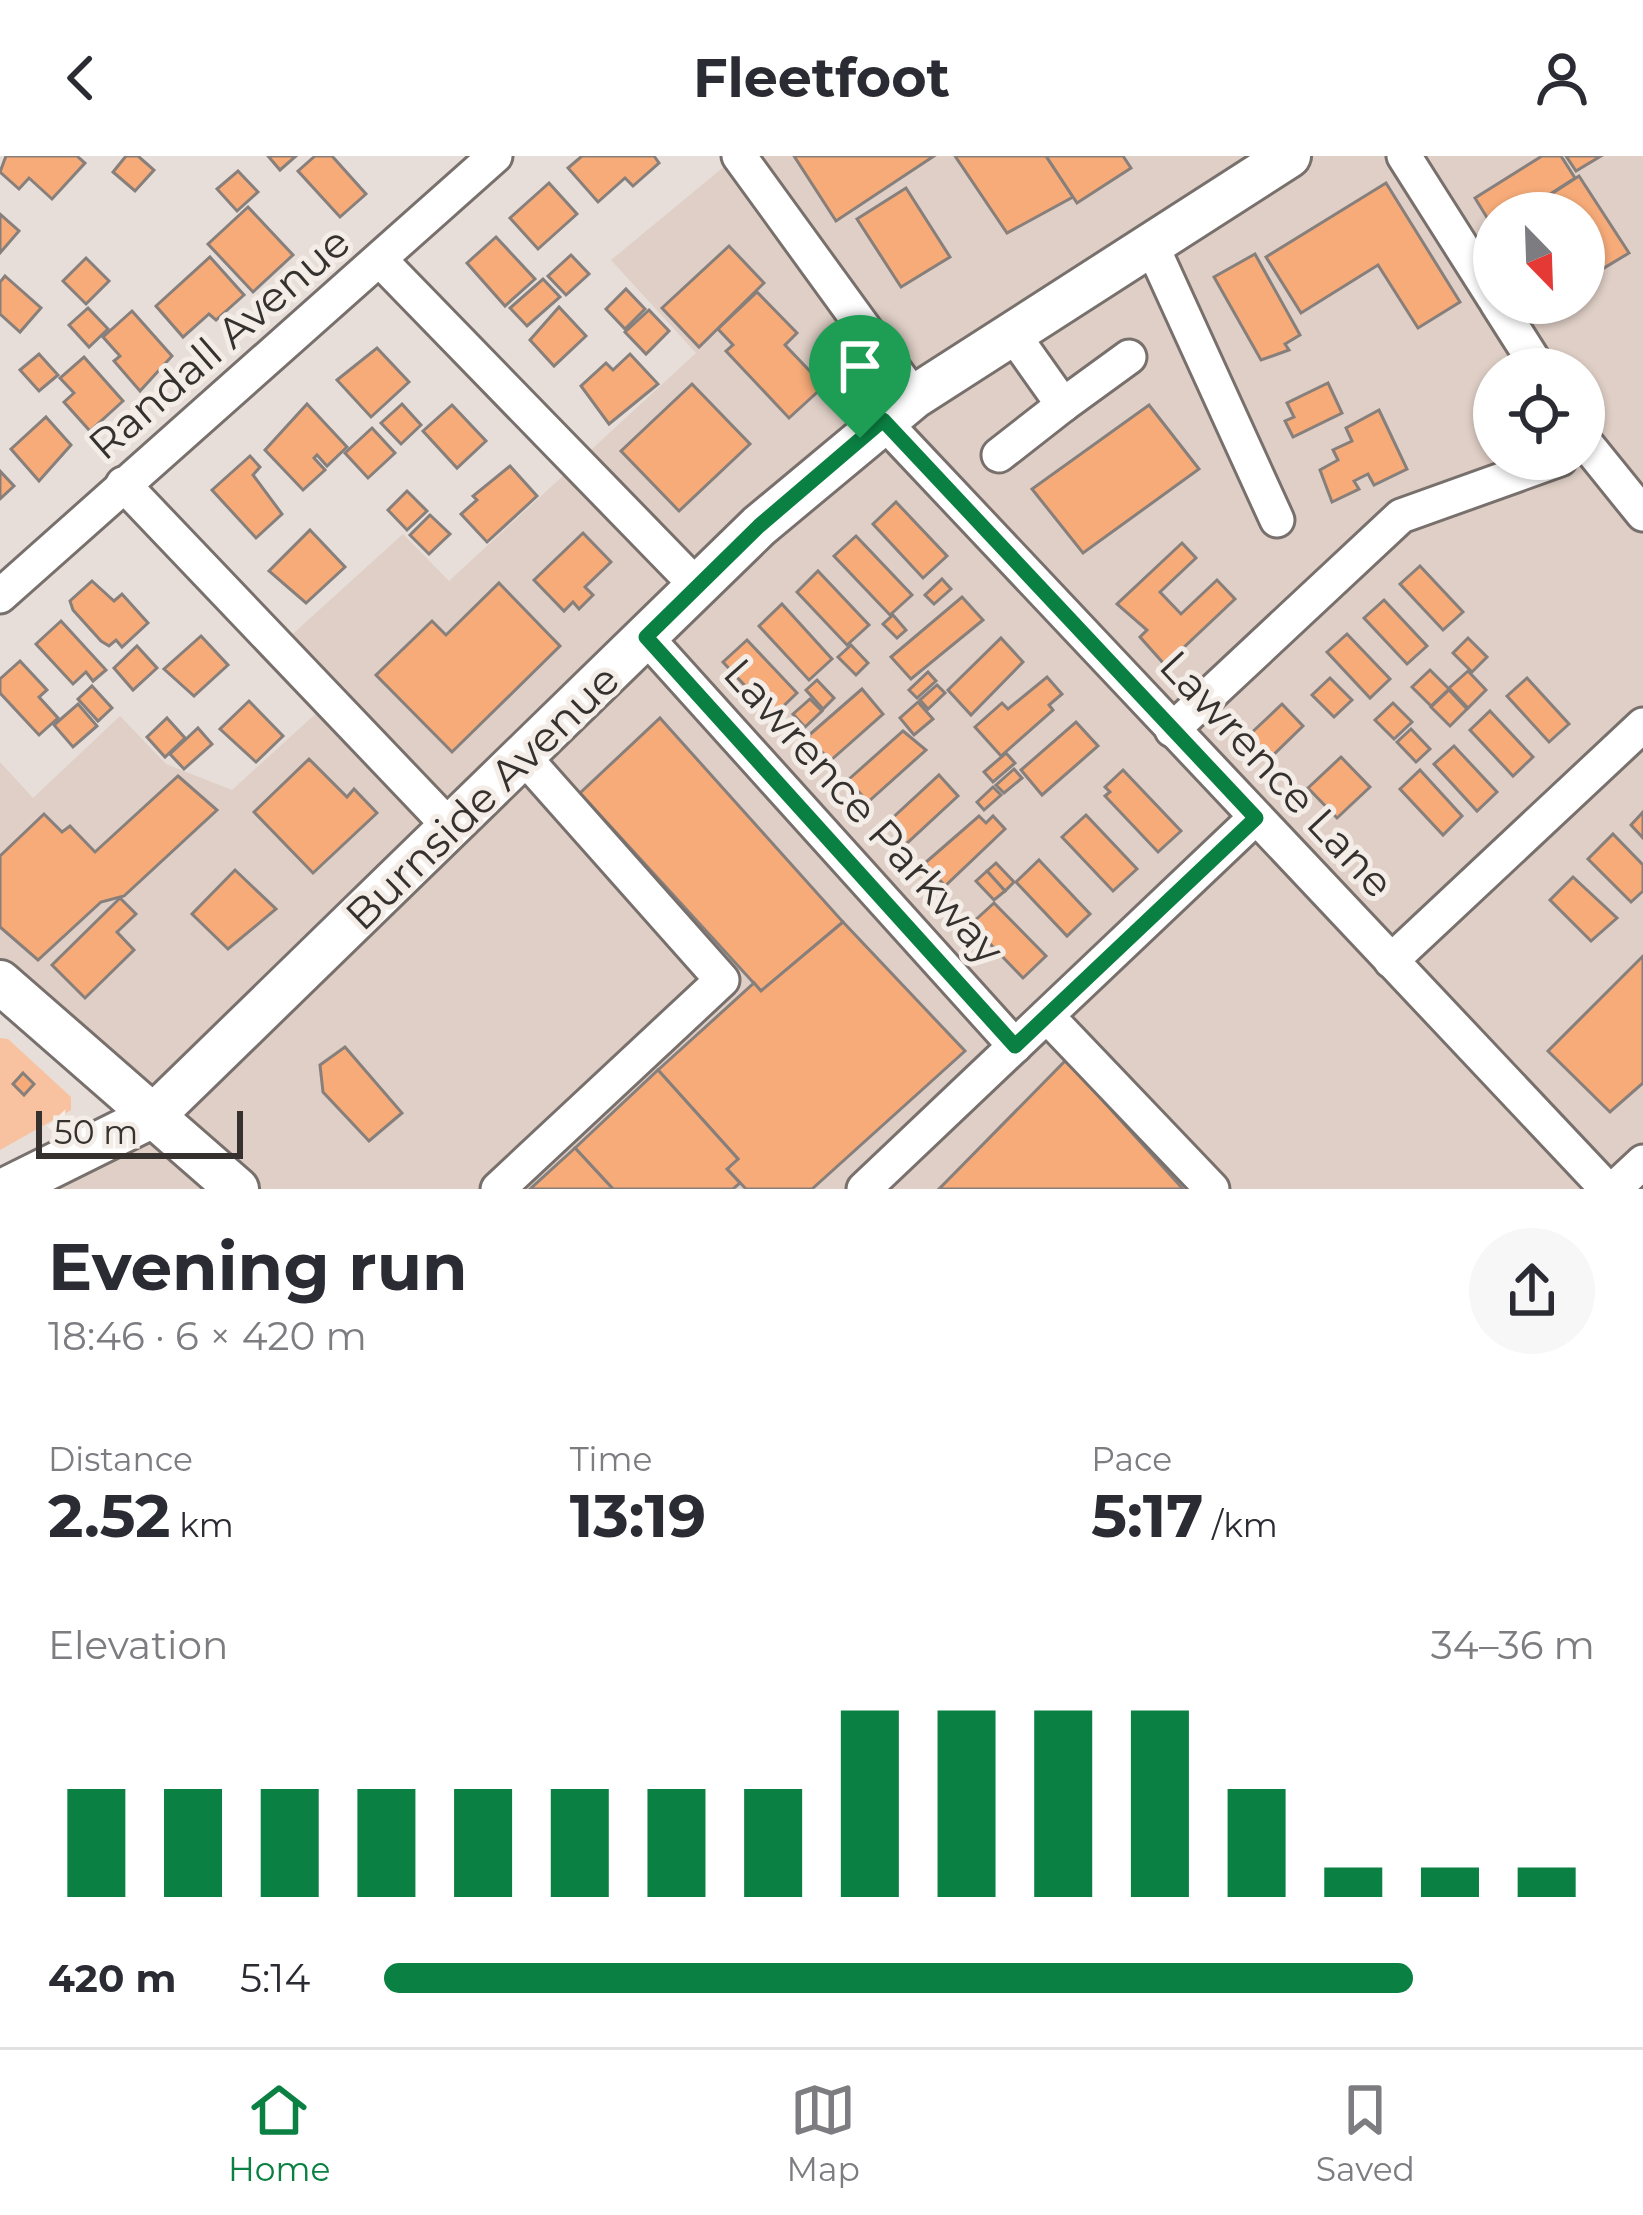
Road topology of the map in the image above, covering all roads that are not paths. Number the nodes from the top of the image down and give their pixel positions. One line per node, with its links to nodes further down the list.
1 (495, 156): 6 (street, Randall Avenue)
2 (739, 156): 11 (street, Lawrence Lane)
3 (1289, 156): 5 (main road, Burnside Avenue)
4 (1404, 156): 7 (street)
5 (1151, 244): 8 (main road, Burnside Avenue); 17 (street)
6 (382, 262): 15 (street, Randall Avenue); 18 (street)
7 (1473, 264)
8 (1012, 333): 10 (street); 11 (main road, Burnside Avenue)
9 (1129, 357): 10 (street)
10 (1063, 405): 12 (street)
11 (898, 408): 18 (main road, Burnside Avenue); 22 (street, Lawrence Lane)
12 (999, 455)
13 (1605, 476): 16 (street)
14 (1498, 480): 22 (street)
15 (124, 484): 19 (street, Randall Avenue); 25 (street)
16 (1643, 514)
17 (1276, 520)
18 (697, 586): 20 (main road, Burnside Avenue)
19 (0, 596)
20 (646, 637): 23 (main road, Burnside Avenue); 29 (street, Lawrence Parkway)
21 (1643, 725): 26 (street)
22 (1172, 730): 24 (street, Lawrence Lane)
23 (524, 758): 25 (main road, Burnside Avenue); 35 (street)
24 (1256, 818): 26 (street, Lawrence Lane); 28 (street)
25 (451, 828): 30 (main road, Burnside Avenue)
26 (1391, 961): 38 (street, Lawrence Lane)
27 (0, 982): 30 (main road)
28 (1047, 1016): 29 (street); 37 (street)
29 (1015, 1046): 36 (street)
30 (153, 1116): 32 (main road, Burnside Avenue); 34 (main road)
31 (1643, 1162): 38 (street)
32 (59, 1177): 33 (main road, Burnside Avenue)
33 (6, 1189)
34 (238, 1189)
35 (498, 1189)
36 (864, 1189)
37 (1212, 1189)
38 (1610, 1189)

